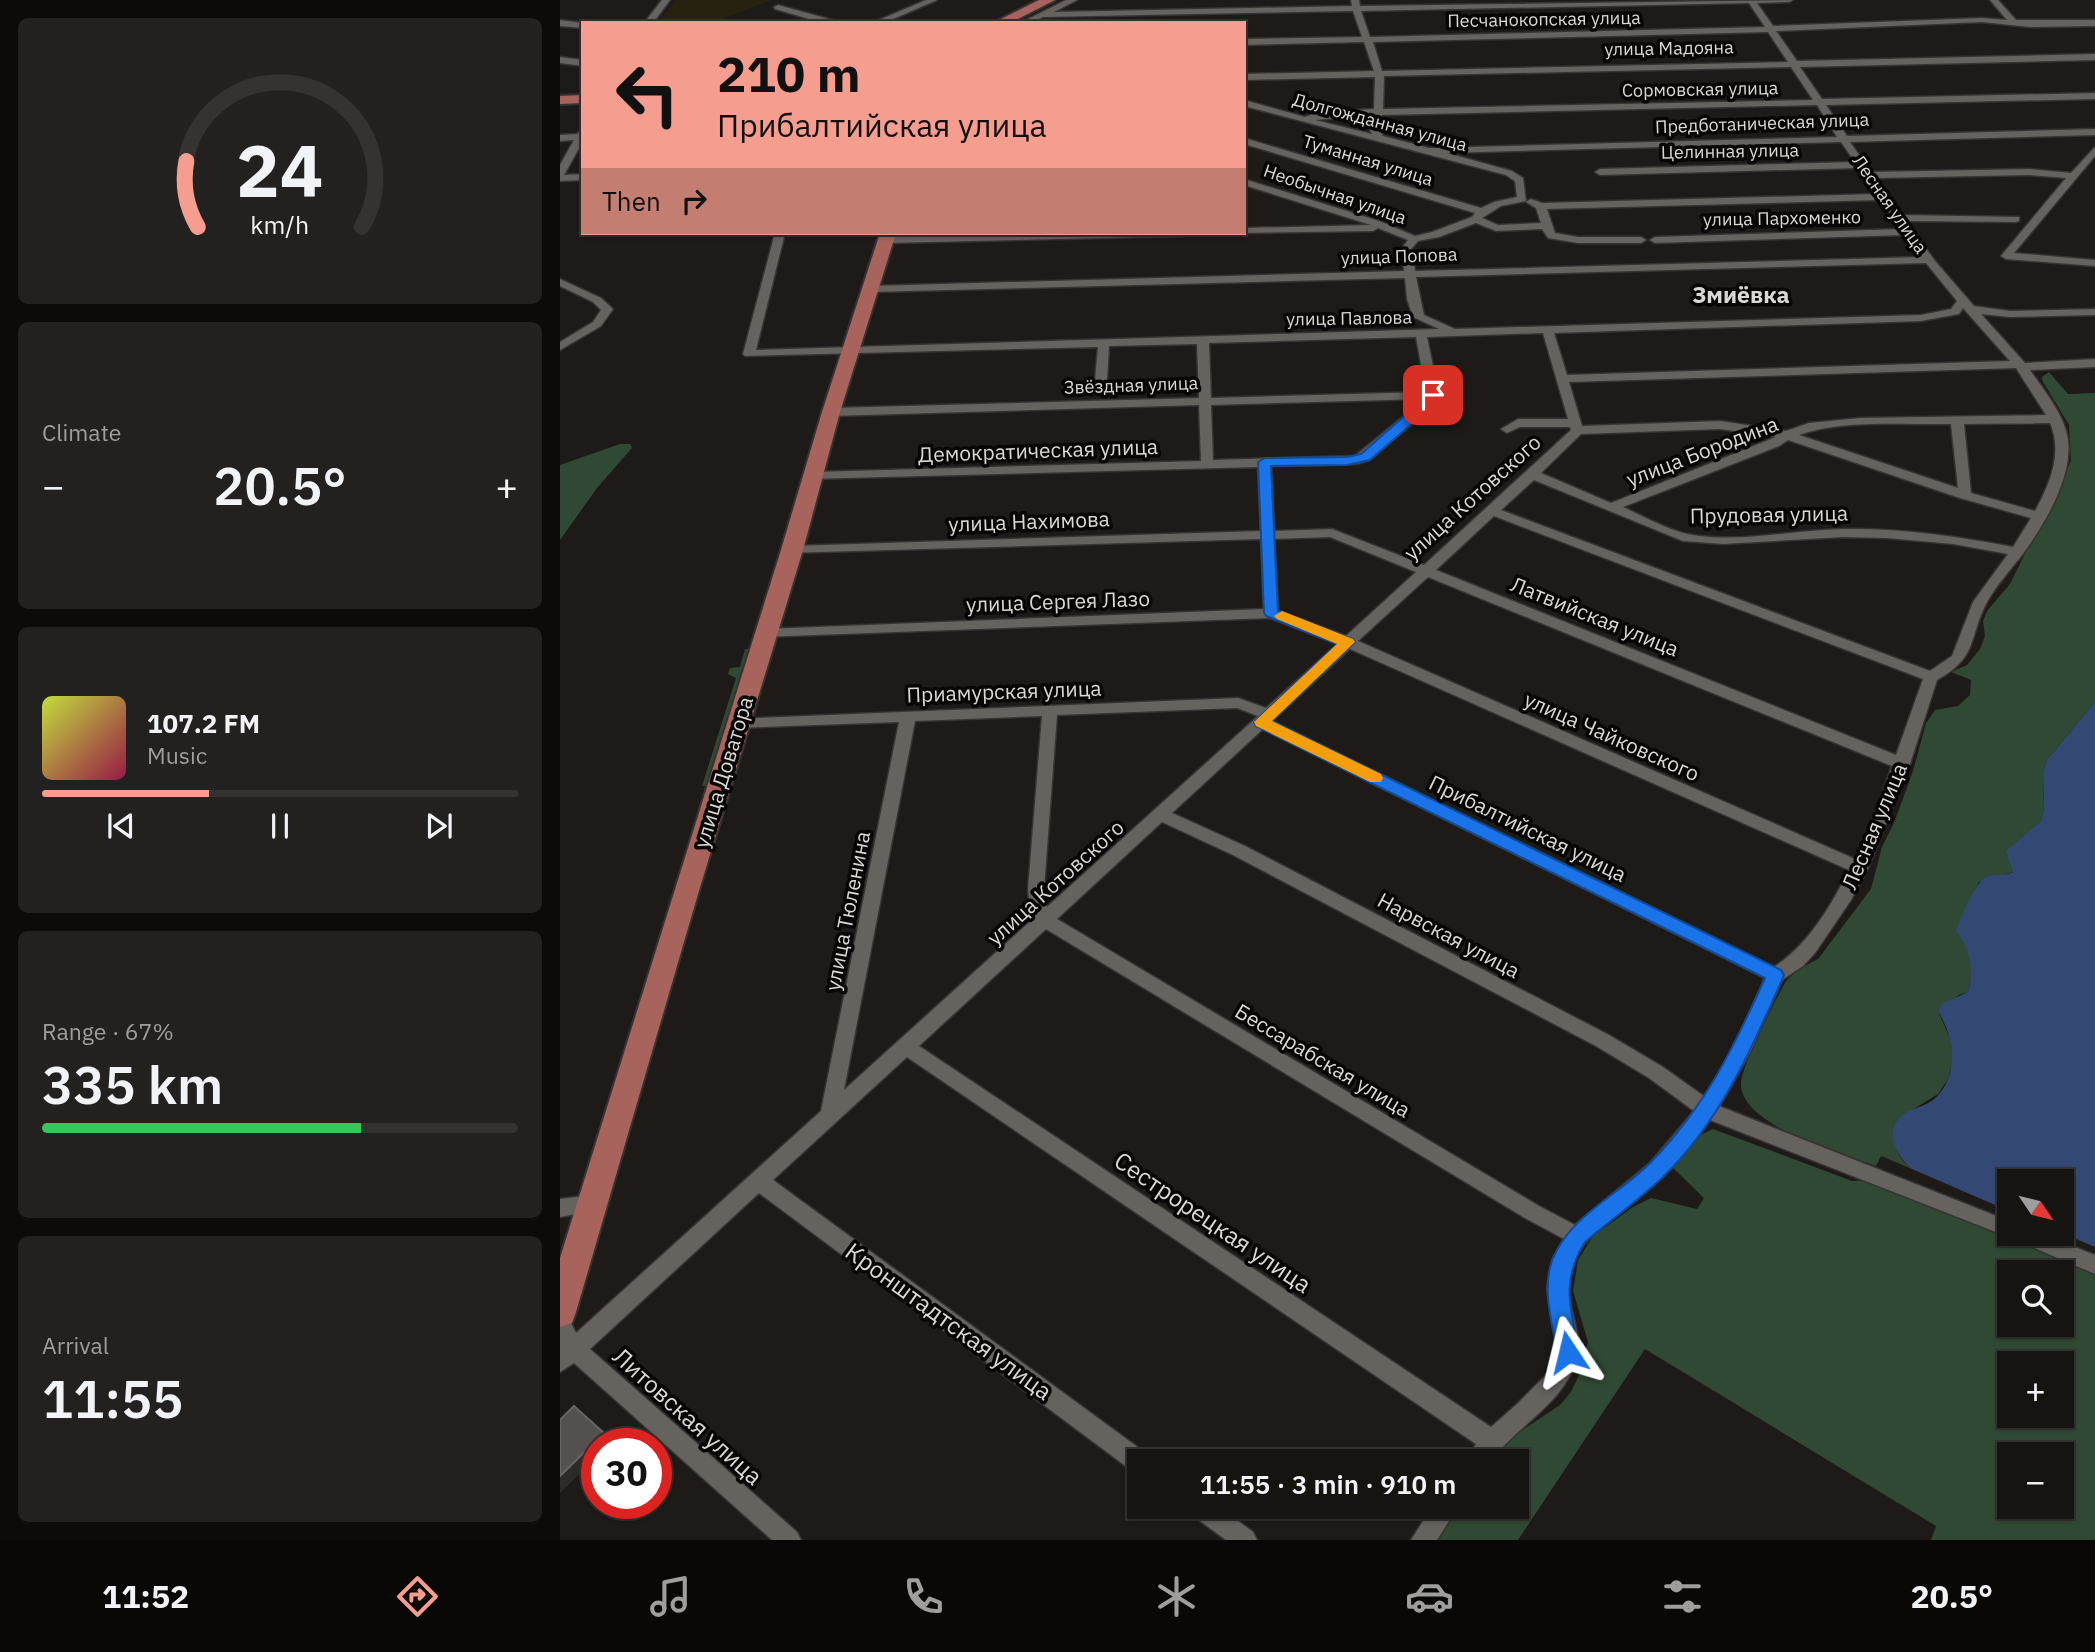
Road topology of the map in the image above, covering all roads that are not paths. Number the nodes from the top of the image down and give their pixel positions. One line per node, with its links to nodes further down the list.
1 (666, 0): 12 (street)
2 (791, 0): 13 (street)
3 (933, 0): 14 (street)
4 (1049, 0): 15 (main road)
5 (1060, 0): 16 (main road)
6 (1073, 0): 11 (street)
7 (1751, 0): 8 (street); 10 (street); 22 (street, Лесная улица)
8 (1789, 0)
9 (1994, 0): 19 (street)
10 (1355, 5): 11 (street); 23 (street)
11 (1040, 15): 17 (street)
12 (650, 21)
13 (828, 21)
14 (881, 21)
15 (1003, 21)
16 (1015, 21)
17 (1028, 21)
18 (560, 23): 21 (street)
19 (2014, 23): 20 (street, Песчанокопская улица); 22 (street, Песчанокопская улица)
20 (2095, 23)
21 (581, 26)
22 (1771, 29): 23 (street, Песчанокопская улица); 28 (street, Лесная улица)
23 (1366, 39): 24 (street, Песчанокопская улица); 29 (street)
24 (1246, 42)
25 (2095, 57): 28 (street, улица Мадояна)
26 (560, 60): 27 (street)
27 (581, 63)
28 (1796, 65): 29 (street, улица Мадояна); 34 (street, Лесная улица)
29 (1379, 74): 30 (street, улица Мадояна); 36 (street)
30 (1246, 77)
31 (2095, 96): 34 (street, Сормовская улица)
32 (581, 98): 33 (main road)
33 (560, 99)
34 (1819, 102): 36 (street, Сормовская улица); 41 (street, Лесная улица)
35 (1246, 104): 37 (street, Долгожданная улица)
36 (1379, 112): 37 (street, Сормовская улица); 43 (street)
37 (1307, 120): 43 (street, Долгожданная улица)
38 (2095, 132): 41 (street, Предботаническая улица)
39 (581, 135): 42 (street)
40 (581, 137): 50 (street)
41 (1844, 137): 46 (street, Предботаническая улица); 47 (street, Лесная улица)
42 (560, 138)
43 (1379, 138): 46 (street, Долгожданная улица)
44 (1246, 142): 59 (street, Туманная улица)
45 (2095, 150): 51 (street)
46 (1430, 151): 57 (street, Долгожданная улица)
47 (1861, 165): 48 (street, Целинная улица); 49 (street, Лесная улица)
48 (1600, 172)
49 (1867, 175): 51 (street); 56 (street, Лесная улица)
50 (560, 176): 52 (street)
51 (2073, 176): 73 (street)
52 (581, 177)
53 (1246, 183): 54 (street, Необычная улица)
54 (1265, 188): 55 (street); 62 (street, Необычная улица)
55 (1246, 189)
56 (1882, 197): 58 (street); 60 (street, Лесная улица)
57 (1522, 199): 58 (street); 59 (street)
58 (1541, 206): 63 (street)
59 (1479, 216): 63 (street, Туманная улица); 69 (street)
60 (1899, 218): 61 (street); 65 (street, Лесная улица)
61 (2015, 219)
62 (1386, 228): 64 (street); 69 (street, Необычная улица)
63 (1548, 230): 70 (street)
64 (1246, 231)
65 (1909, 232): 71 (street, улица Пархоменко); 72 (street, Лесная улица)
66 (779, 235): 87 (street, улица Павлова)
67 (1035, 235): 68 (street)
68 (887, 237): 76 (main road, улица Доватора)
69 (1414, 239): 74 (street)
70 (1641, 240)
71 (1655, 240)
72 (1928, 260): 74 (street, улица Попова); 77 (street, Лесная улица)
73 (2095, 263)
74 (1408, 273): 76 (street, улица Попова); 79 (street)
75 (560, 282): 86 (street)
76 (871, 289): 87 (main road, улица Доватора)
77 (1967, 305): 78 (street); 80 (street, улица Павлова); 89 (street, Лесная улица)
78 (2095, 312)
79 (1419, 317): 81 (street); 83 (street)
80 (1547, 328): 81 (street, улица Павлова); 90 (street)
81 (1458, 333): 82 (street, улица Павлова)
82 (1420, 334): 83 (street, улица Павлова); 92 (street)
83 (1406, 335): 84 (street, улица Павлова)
84 (1203, 340): 85 (street, улица Павлова); 93 (street)
85 (1104, 342): 87 (street, улица Павлова); 91 (street)
86 (560, 346)
87 (852, 349): 94 (main road, улица Доватора)
88 (2095, 363): 89 (street)
89 (2020, 365): 90 (street); 96 (street, Лесная улица)
90 (1563, 379): 97 (street)
91 (1101, 380)
92 (1433, 395): 93 (street, Звёздная улица); 100 (street, Демократическая улица)
93 (1205, 401): 94 (street, Звёздная улица); 101 (street)
94 (831, 412): 103 (main road, улица Доватора)
95 (1957, 419): 96 (street, улица Котовского); 99 (street, улица Котовского); 104 (street)
96 (2054, 419): 107 (street, Лесная улица)
97 (1576, 426): 98 (street, улица Котовского); 99 (street, улица Котовского); 102 (street, улица Котовского)
98 (1507, 429)
99 (1787, 435): 104 (street, улица Бородина); 105 (street, улица Бородина)
100 (1265, 462): 101 (street, Демократическая улица); 108 (street)
101 (1207, 463): 103 (street, Демократическая улица)
102 (1531, 474): 105 (street, Прудовая улица); 106 (street, улица Котовского)
103 (813, 476): 109 (main road, улица Доватора)
104 (1965, 495): 107 (street, улица Бородина)
105 (1612, 507): 110 (street, Прудовая улица)
106 (1490, 510): 111 (street, улица Котовского); 115 (street)
107 (2038, 516): 110 (street, Лесная улица)
108 (1268, 534): 109 (street, улица Нахимова); 111 (street, Латвийская улица); 112 (street)
109 (792, 550): 113 (main road, улица Доватора)
110 (2018, 552): 115 (street, Лесная улица)
111 (1426, 569): 114 (street, улица Котовского); 120 (street, Латвийская улица)
112 (1271, 613): 113 (street, улица Сергея Лазо); 114 (street, улица Сергея Лазо)
113 (766, 634): 119 (main road, улица Доватора)
114 (1347, 642): 118 (street, улица Котовского); 122 (street, улица Чайковского)
115 (1931, 677): 120 (street, Лесная улица)
116 (1050, 710): 117 (street, Приамурская улица); 118 (street, Приамурская улица); 123 (street)
117 (908, 716): 119 (street, Приамурская улица); 127 (street, улица Тюленина)
118 (1266, 718): 121 (street, улица Котовского); 124 (street, Прибалтийская улица)
119 (738, 723): 129 (main road, улица Доватора)
120 (1902, 764): 122 (street, Лесная улица)
121 (1161, 816): 123 (street, улица Котовского); 126 (street, Нарвская улица)
122 (1860, 868): 124 (street, Лесная улица)
123 (1046, 921): 125 (street, улица Котовского); 132 (street, Бессарабская улица)
124 (1775, 975): 126 (street)
125 (906, 1048): 127 (street, улица Котовского); 138 (street, Сестрорецкая улица)
126 (1707, 1110): 131 (street, Нарвская улица); 132 (street)
127 (830, 1115): 128 (street, улица Котовского)
128 (759, 1181): 137 (street, улица Котовского); 140 (street, Кронштадтская улица)
129 (592, 1204): 130 (street); 135 (main road, улица Доватора)
130 (560, 1208)
131 (1997, 1225)
132 (1577, 1236): 138 (street)
133 (2048, 1246): 134 (street)
134 (2095, 1265)
135 (560, 1312)
136 (560, 1324): 137 (street, Литовская улица)
137 (566, 1355): 143 (street, Литовская улица)
138 (1492, 1441): 139 (street)
139 (1486, 1449)
140 (1127, 1453)
141 (1216, 1519): 144 (street)
142 (1438, 1519): 145 (street)
143 (789, 1540)
144 (1245, 1540)
145 (1423, 1540)

